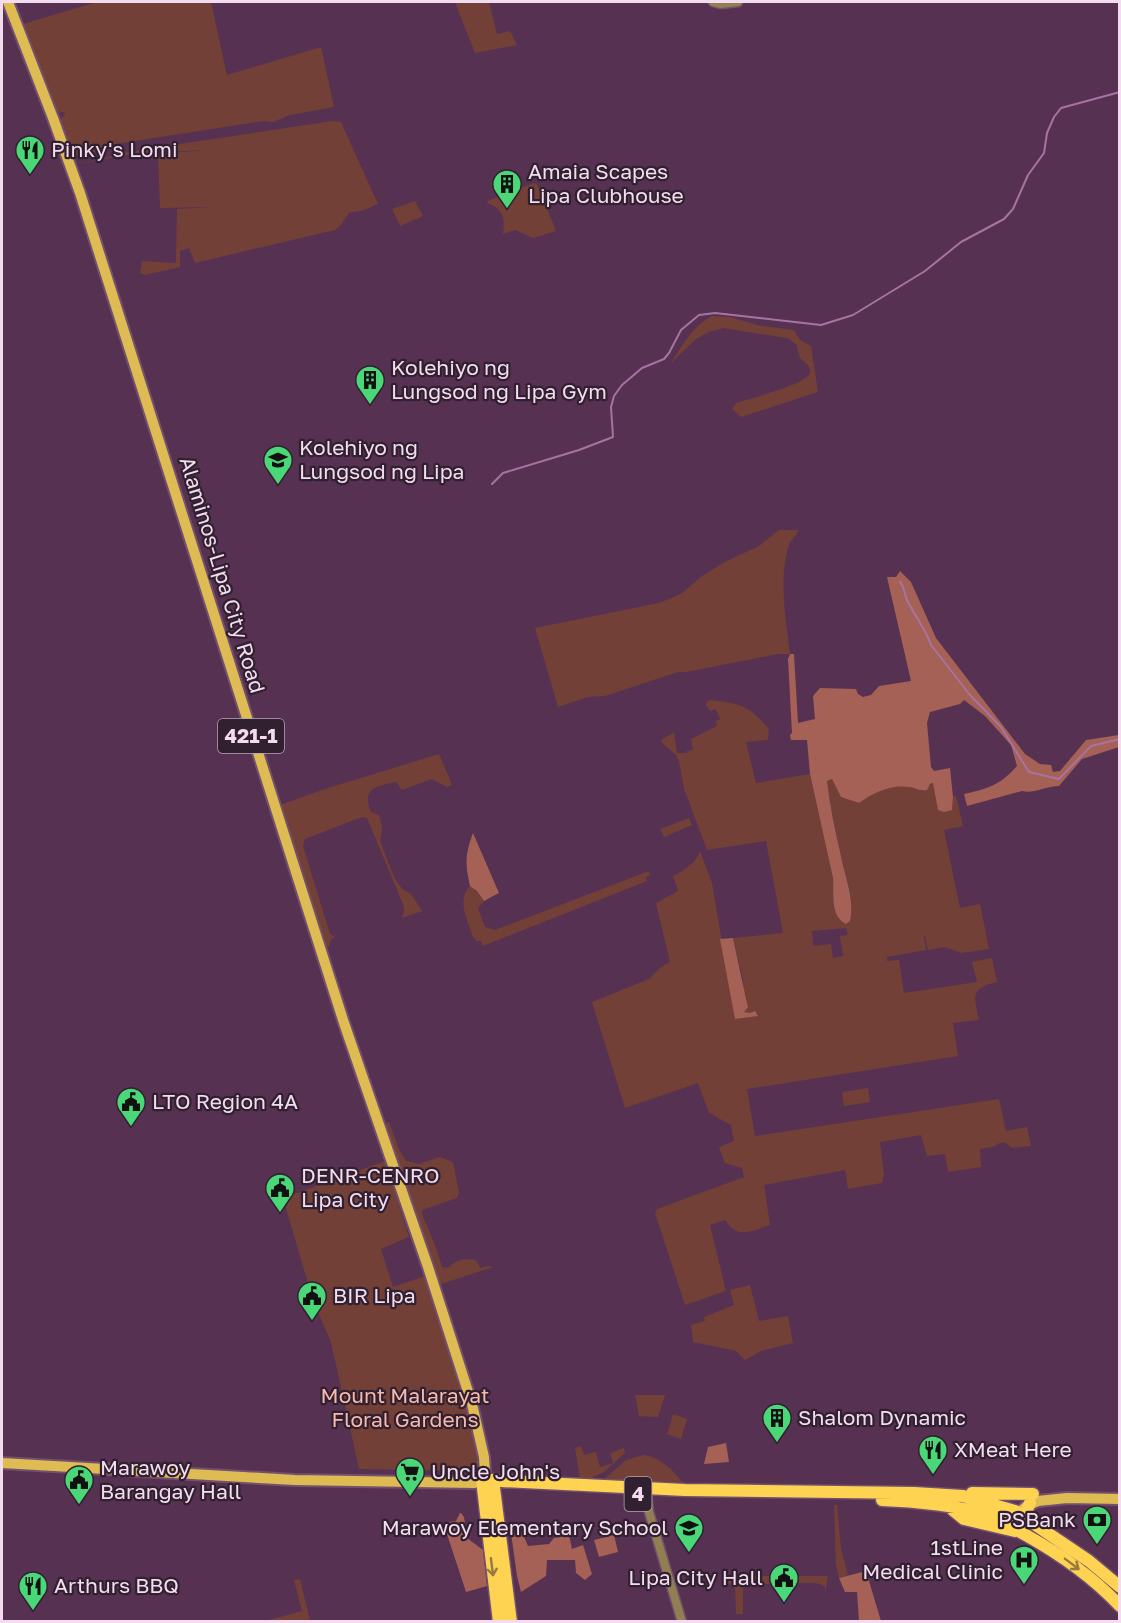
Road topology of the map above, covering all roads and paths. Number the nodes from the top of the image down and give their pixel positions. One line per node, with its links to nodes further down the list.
1 (8, 2): 5 (main road, Alaminos-Lipa City Road / 421-1)
2 (713, 2): 3 (street)
3 (738, 2)
4 (2, 1463): 5 (main road, 4)
5 (485, 1482): 6 (highway, 4); 7 (highway, 4); 19 (highway, one-way to 19); 20 (highway)
6 (647, 1494): 11 (highway, 4); 21 (street)
7 (959, 1495): 8 (highway, 4); 9 (highway)
8 (975, 1498): 12 (highway, 4); 13 (highway)
9 (1032, 1498): 10 (main road); 12 (main road); 15 (highway)
10 (1119, 1499)
11 (950, 1508): 13 (highway, 4); 16 (highway)
12 (1012, 1510): 14 (main road); 15 (highway, 4)
13 (973, 1512): 14 (highway, 4)
14 (1003, 1521): 16 (highway, 4)
15 (1032, 1524): 17 (highway, 4)
16 (1023, 1533): 18 (highway, 4, one-way to 18)
17 (1119, 1587)
18 (1119, 1606)
19 (499, 1622)
20 (511, 1622)
21 (682, 1622)

